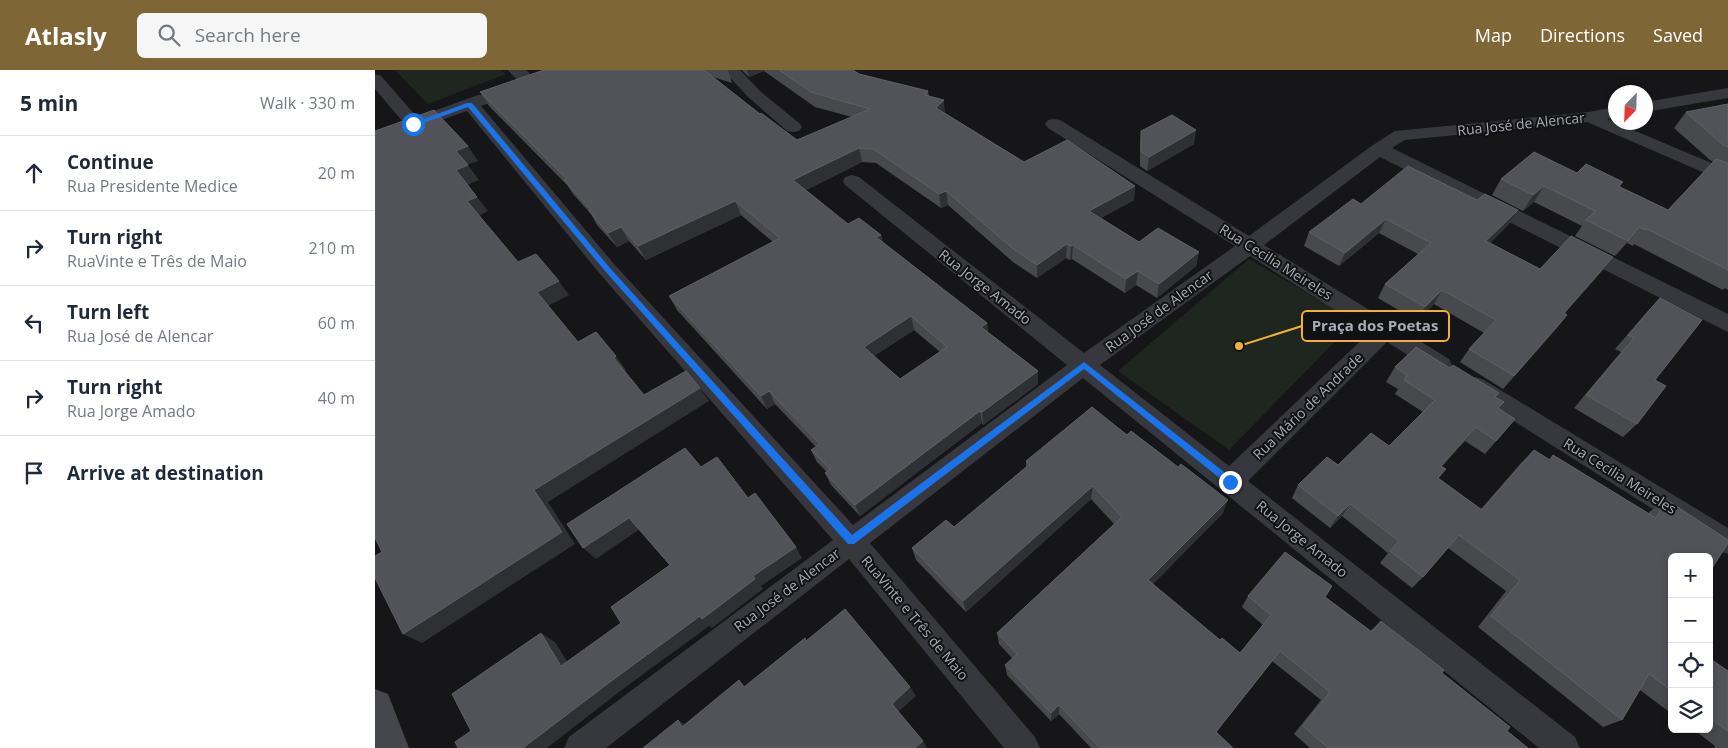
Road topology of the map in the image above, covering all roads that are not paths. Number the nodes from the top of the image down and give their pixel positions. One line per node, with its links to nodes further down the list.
1 (516, 70): 5 (street)
2 (731, 70): 15 (street)
3 (551, 76): 5 (street)
4 (375, 79): 13 (street)
5 (532, 83): 6 (street)
6 (514, 89)
7 (1728, 93): 10 (street)
8 (496, 95): 9 (street)
9 (469, 104): 13 (street); 25 (street, RuaVinte e Três de Maio)
10 (1653, 106)
11 (1608, 113): 12 (street, Rua José de Alencar)
12 (1589, 117): 17 (street, Rua José de Alencar); 18 (street)
13 (413, 124): 16 (street)
14 (1054, 124): 20 (street, Rua Cecilia Meireles)
15 (793, 127)
16 (375, 138)
17 (1379, 150): 20 (street, Rua José de Alencar); 21 (street)
18 (1728, 177)
19 (852, 181): 23 (street, Rua Jorge Amado)
20 (1251, 245): 22 (street, Rua Cecilia Meireles); 23 (street, Rua José de Alencar)
21 (1728, 324)
22 (1385, 331): 24 (street, Rua Mário de Andrade); 26 (street, Rua Cecilia Meireles)
23 (1084, 365): 24 (street, Rua Jorge Amado); 25 (street, Rua José de Alencar)
24 (1230, 482): 31 (street, Rua Jorge Amado)
25 (851, 541): 29 (street, Rua José de Alencar); 30 (street, RuaVinte e Três de Maio)
26 (1728, 542)
27 (375, 707): 28 (main road)
28 (391, 748)
29 (580, 748)
30 (1024, 748)
31 (1564, 748)

